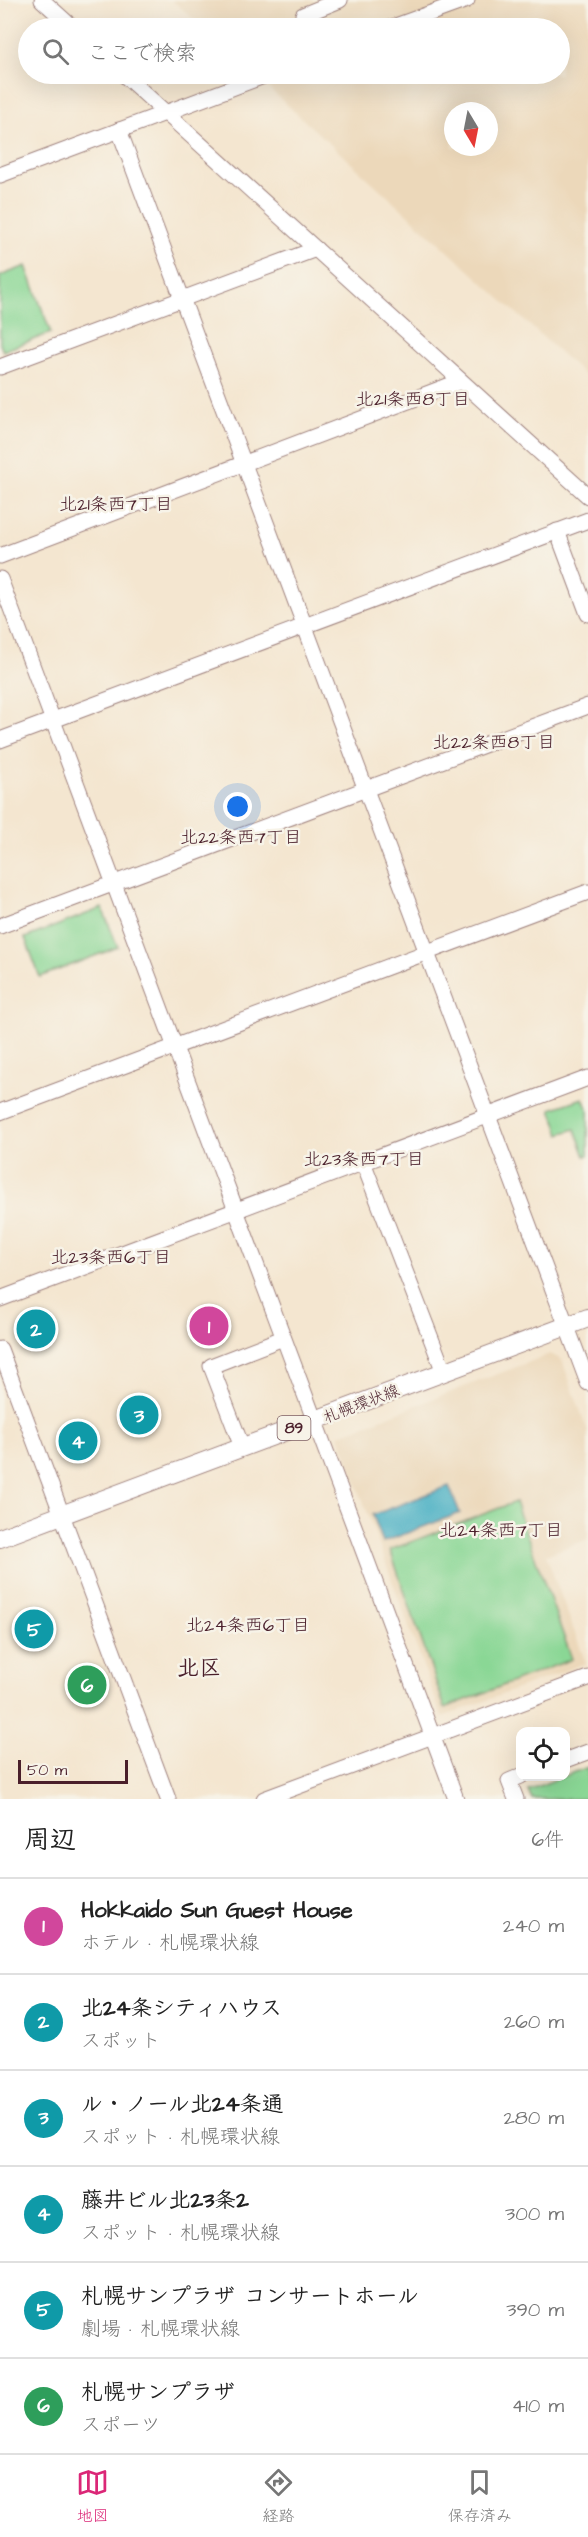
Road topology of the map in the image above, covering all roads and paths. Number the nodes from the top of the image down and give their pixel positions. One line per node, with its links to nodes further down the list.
1 (42, 0): 5 (street)
2 (340, 0): 4 (street)
3 (467, 0): 6 (street)
4 (303, 15)
5 (63, 18)
6 (418, 18)
7 (134, 84): 9 (street)
8 (242, 84): 9 (street)
9 (165, 112): 10 (street); 12 (street)
10 (119, 130): 11 (street); 13 (street)
11 (0, 175)
12 (316, 249): 13 (street); 15 (street)
13 (183, 299): 14 (street); 16 (street)
14 (0, 367)
15 (461, 381): 16 (street); 17 (street)
16 (244, 463): 20 (street); 23 (street)
17 (588, 495)
18 (588, 520): 19 (street)
19 (557, 531): 22 (street); 23 (street)
20 (0, 556)
21 (0, 579): 25 (street)
22 (588, 614)
23 (305, 626): 25 (street); 27 (street)
24 (588, 706): 27 (street)
25 (53, 720): 26 (street); 28 (street)
26 (0, 740)
27 (366, 789): 28 (street); 31 (street)
28 (114, 883): 30 (street); 32 (street)
29 (588, 892): 31 (street)
30 (0, 926)
31 (427, 952): 32 (street); 35 (street)
32 (174, 1047): 34 (street); 37 (street)
33 (588, 1078): 35 (street)
34 (0, 1112)
35 (488, 1115): 36 (street); 40 (street)
36 (363, 1162): 37 (street); 43 (street)
37 (236, 1211): 38 (street); 41 (street)
38 (0, 1299)
39 (588, 1318): 40 (main road, 札幌環状線 / 89)
40 (567, 1326): 43 (main road, 札幌環状線 / 89); 44 (street)
41 (283, 1338): 45 (street); 46 (street)
42 (0, 1349): 47 (street)
43 (444, 1372): 45 (main road, 札幌環状線 / 89)
44 (588, 1383)
45 (314, 1420): 46 (main road, 札幌環状線 / 89); 50 (street)
46 (242, 1447): 47 (main road, 札幌環状線 / 89)
47 (62, 1515): 48 (main road, 札幌環状線 / 89); 54 (street)
48 (0, 1538)
49 (588, 1677): 50 (street)
50 (433, 1736): 55 (street); 56 (street)
51 (588, 1752): 52 (street)
52 (570, 1759)
53 (516, 1778): 57 (street)
54 (168, 1799)
55 (264, 1799)
56 (456, 1799)
57 (516, 1799)

